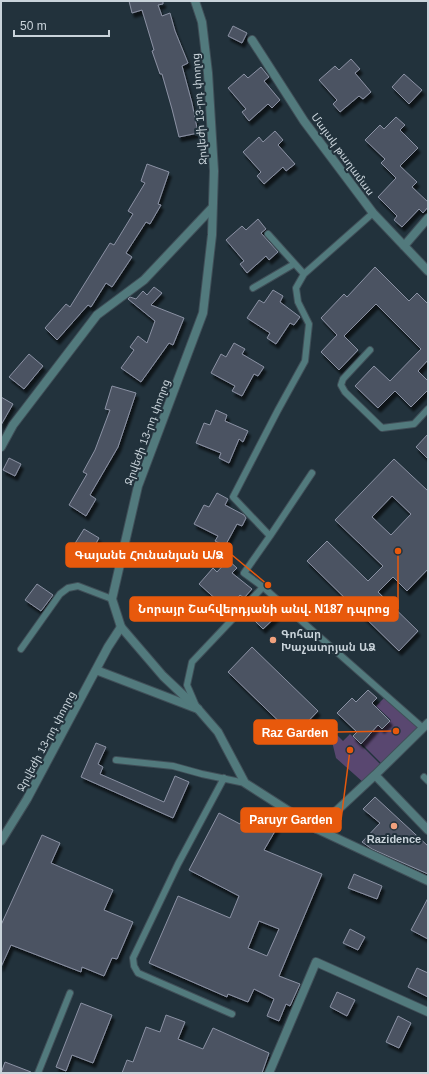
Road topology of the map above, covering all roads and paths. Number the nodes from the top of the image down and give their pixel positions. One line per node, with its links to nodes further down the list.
1 (195, 1): 3 (street, Ջրվեժի 13-րդ փողոց)
2 (252, 40): 4 (street, Մայակ թաղամաս)
3 (212, 208): 14 (street); 18 (street, Ջրվեժի 13-րդ փողոց)
4 (373, 214): 7 (street, Մայակ թաղամաս); 10 (lane)
5 (428, 218): 7 (street)
6 (268, 234): 8 (lane)
7 (404, 246): 9 (street, Մայակ թաղամաս)
8 (294, 264): 10 (lane); 11 (lane)
9 (428, 271)
10 (304, 274): 16 (lane)
11 (253, 288)
12 (370, 350): 13 (lane)
13 (428, 409)
14 (1, 447)
15 (312, 473): 16 (lane)
16 (270, 536): 17 (lane)
17 (263, 587): 22 (lane); 23 (lane)
18 (112, 599): 19 (street); 20 (lane)
19 (121, 627): 21 (street, Ջրվեժի 13-րդ փողոց); 22 (street)
20 (21, 650)
21 (96, 670): 22 (street); 30 (street, Ջրվեժի 13-րդ փողոց)
22 (198, 709): 27 (street)
23 (425, 726): 25 (street)
24 (116, 760): 26 (lane)
25 (375, 775): 28 (street); 29 (street)
26 (224, 778): 27 (lane); 34 (lane)
27 (245, 783): 28 (street)
28 (317, 829): 31 (street)
29 (428, 830)
30 (1, 841)
31 (428, 881)
32 (70, 993): 35 (lane)
33 (428, 1012): 36 (street)
34 (232, 1014)
35 (38, 1073)
36 (269, 1073)

